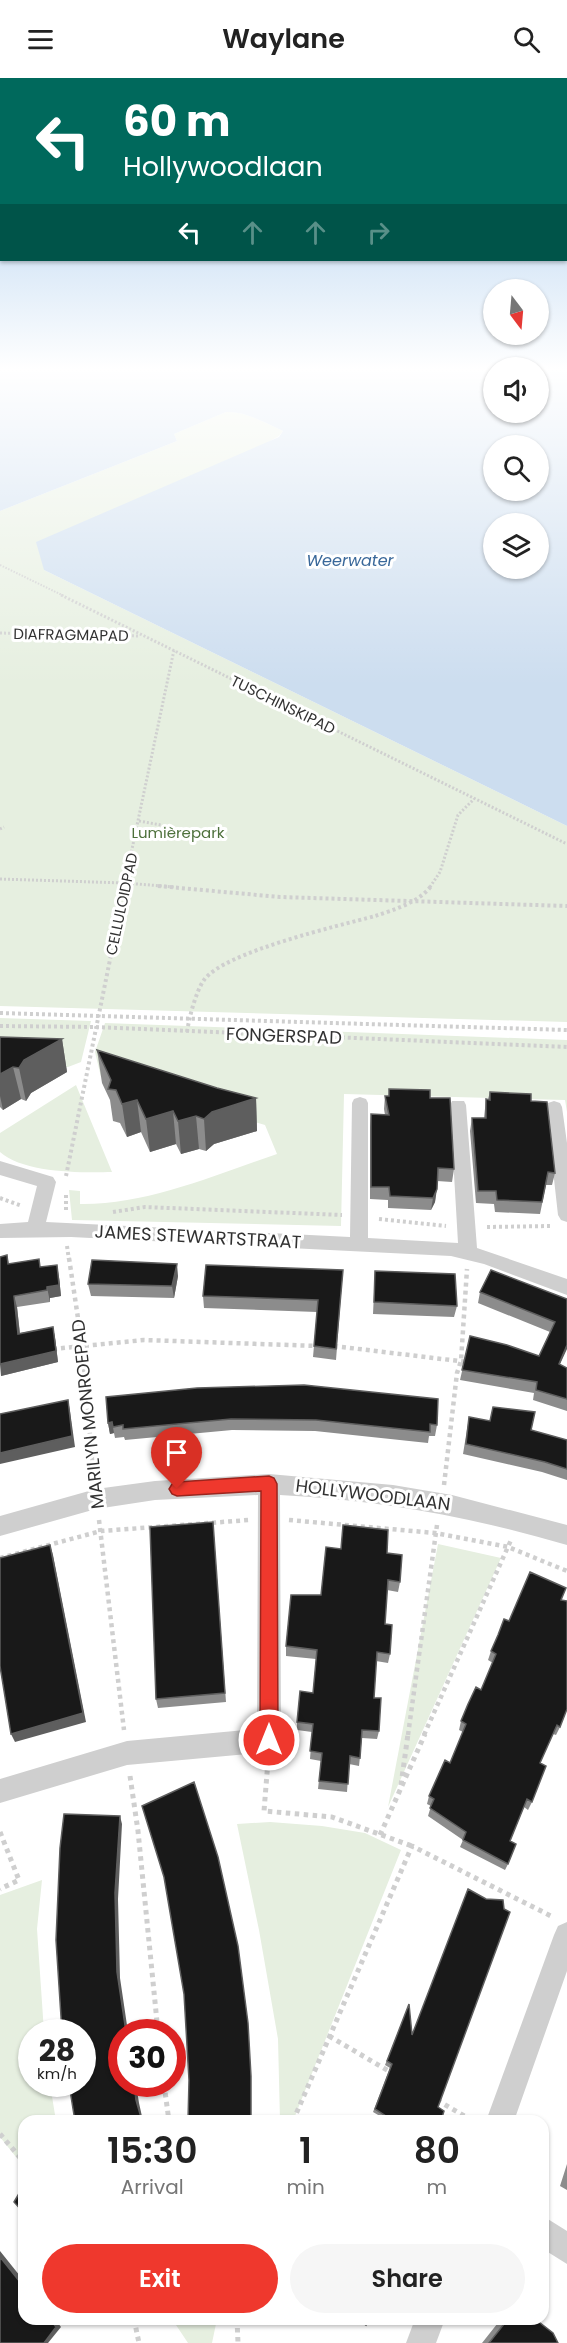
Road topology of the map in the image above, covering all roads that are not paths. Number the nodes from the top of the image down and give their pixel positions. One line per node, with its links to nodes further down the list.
1 (360, 1103): 8 (street)
2 (458, 1105): 9 (street)
3 (554, 1107): 6 (street)
4 (0, 1168): 5 (street)
5 (38, 1218): 7 (street, JAMES STEWARTSTRAAT); 8 (street, JAMES STEWARTSTRAAT)
6 (563, 1220)
7 (0, 1230)
8 (359, 1246): 9 (street, JAMES STEWARTSTRAAT)
9 (468, 1252): 10 (street, JAMES STEWARTSTRAAT)
10 (567, 1287)
11 (269, 1484): 12 (street, HOLLYWOODLAAN); 13 (street, HOLLYWOODLAAN); 14 (street)
12 (0, 1526)
13 (567, 1535)
14 (0, 1791)
15 (562, 1927): 16 (street)
16 (502, 2115)
17 (549, 2236): 18 (street)
18 (567, 2249)
19 (428, 2325): 20 (street)
20 (421, 2343)

